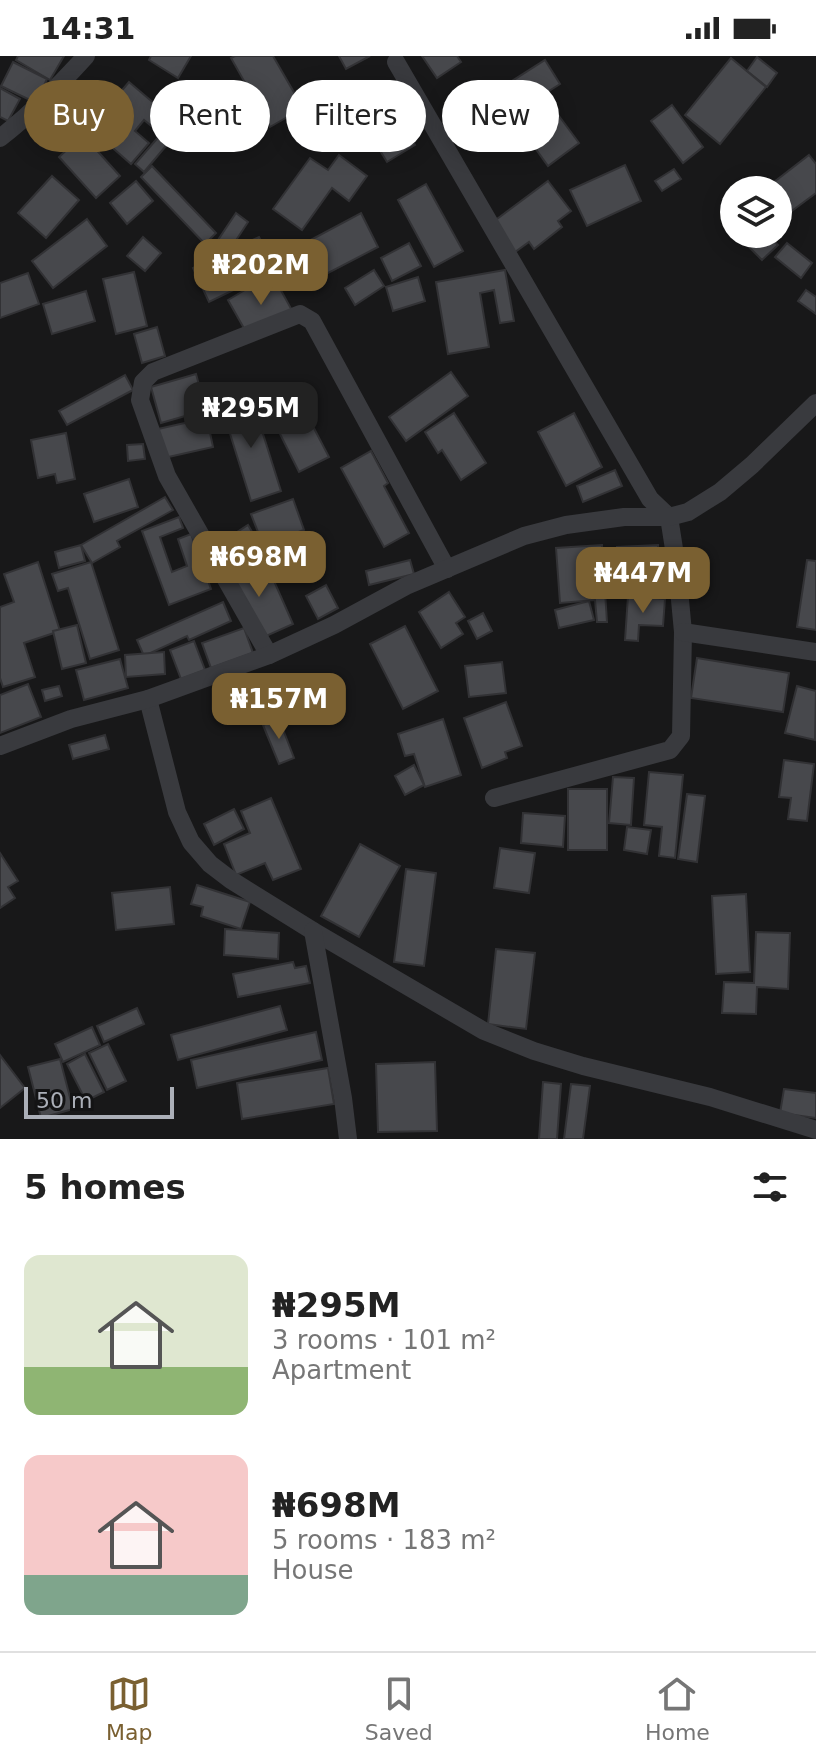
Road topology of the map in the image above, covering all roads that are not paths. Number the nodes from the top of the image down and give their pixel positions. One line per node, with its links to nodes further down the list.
1 (86, 56): 3 (street)
2 (396, 62): 5 (street)
3 (0, 138)
4 (816, 403): 5 (street)
5 (669, 517): 6 (street); 7 (street)
6 (447, 569): 9 (street); 9 (street)
7 (683, 632): 8 (street); 12 (street)
8 (816, 652)
9 (269, 655): 10 (street)
10 (148, 699): 11 (street); 13 (street)
11 (0, 746)
12 (494, 798)
13 (313, 931): 14 (street); 15 (street)
14 (816, 1130)
15 (348, 1139)

